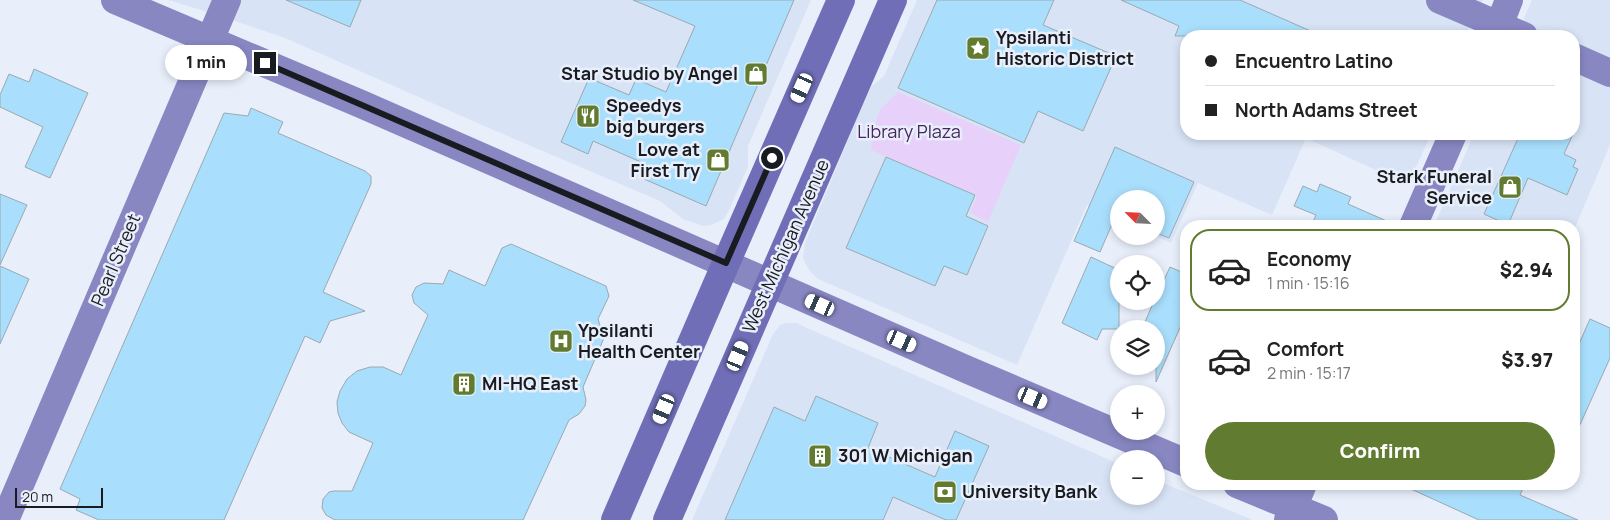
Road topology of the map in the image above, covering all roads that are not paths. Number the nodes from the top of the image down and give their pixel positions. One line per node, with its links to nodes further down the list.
1 (115, 0): 9 (street)
2 (227, 0): 9 (street, Pearl Street)
3 (841, 0): 14 (main road)
4 (893, 0): 15 (main road, West Michigan Avenue)
5 (1440, 0): 7 (street)
6 (1509, 0): 8 (street)
7 (1495, 30)
8 (1497, 30)
9 (210, 40): 14 (street); 19 (street, Pearl Street)
10 (1580, 60): 11 (street)
11 (1610, 73)
12 (1450, 140): 13 (street)
13 (1417, 220)
14 (726, 263): 15 (street); 20 (main road)
15 (770, 283): 16 (street); 21 (main road, West Michigan Avenue)
16 (1180, 460)
17 (1255, 490): 18 (street)
18 (1295, 503): 22 (street)
19 (5, 520)
20 (615, 520)
21 (667, 520)
22 (1324, 520)

